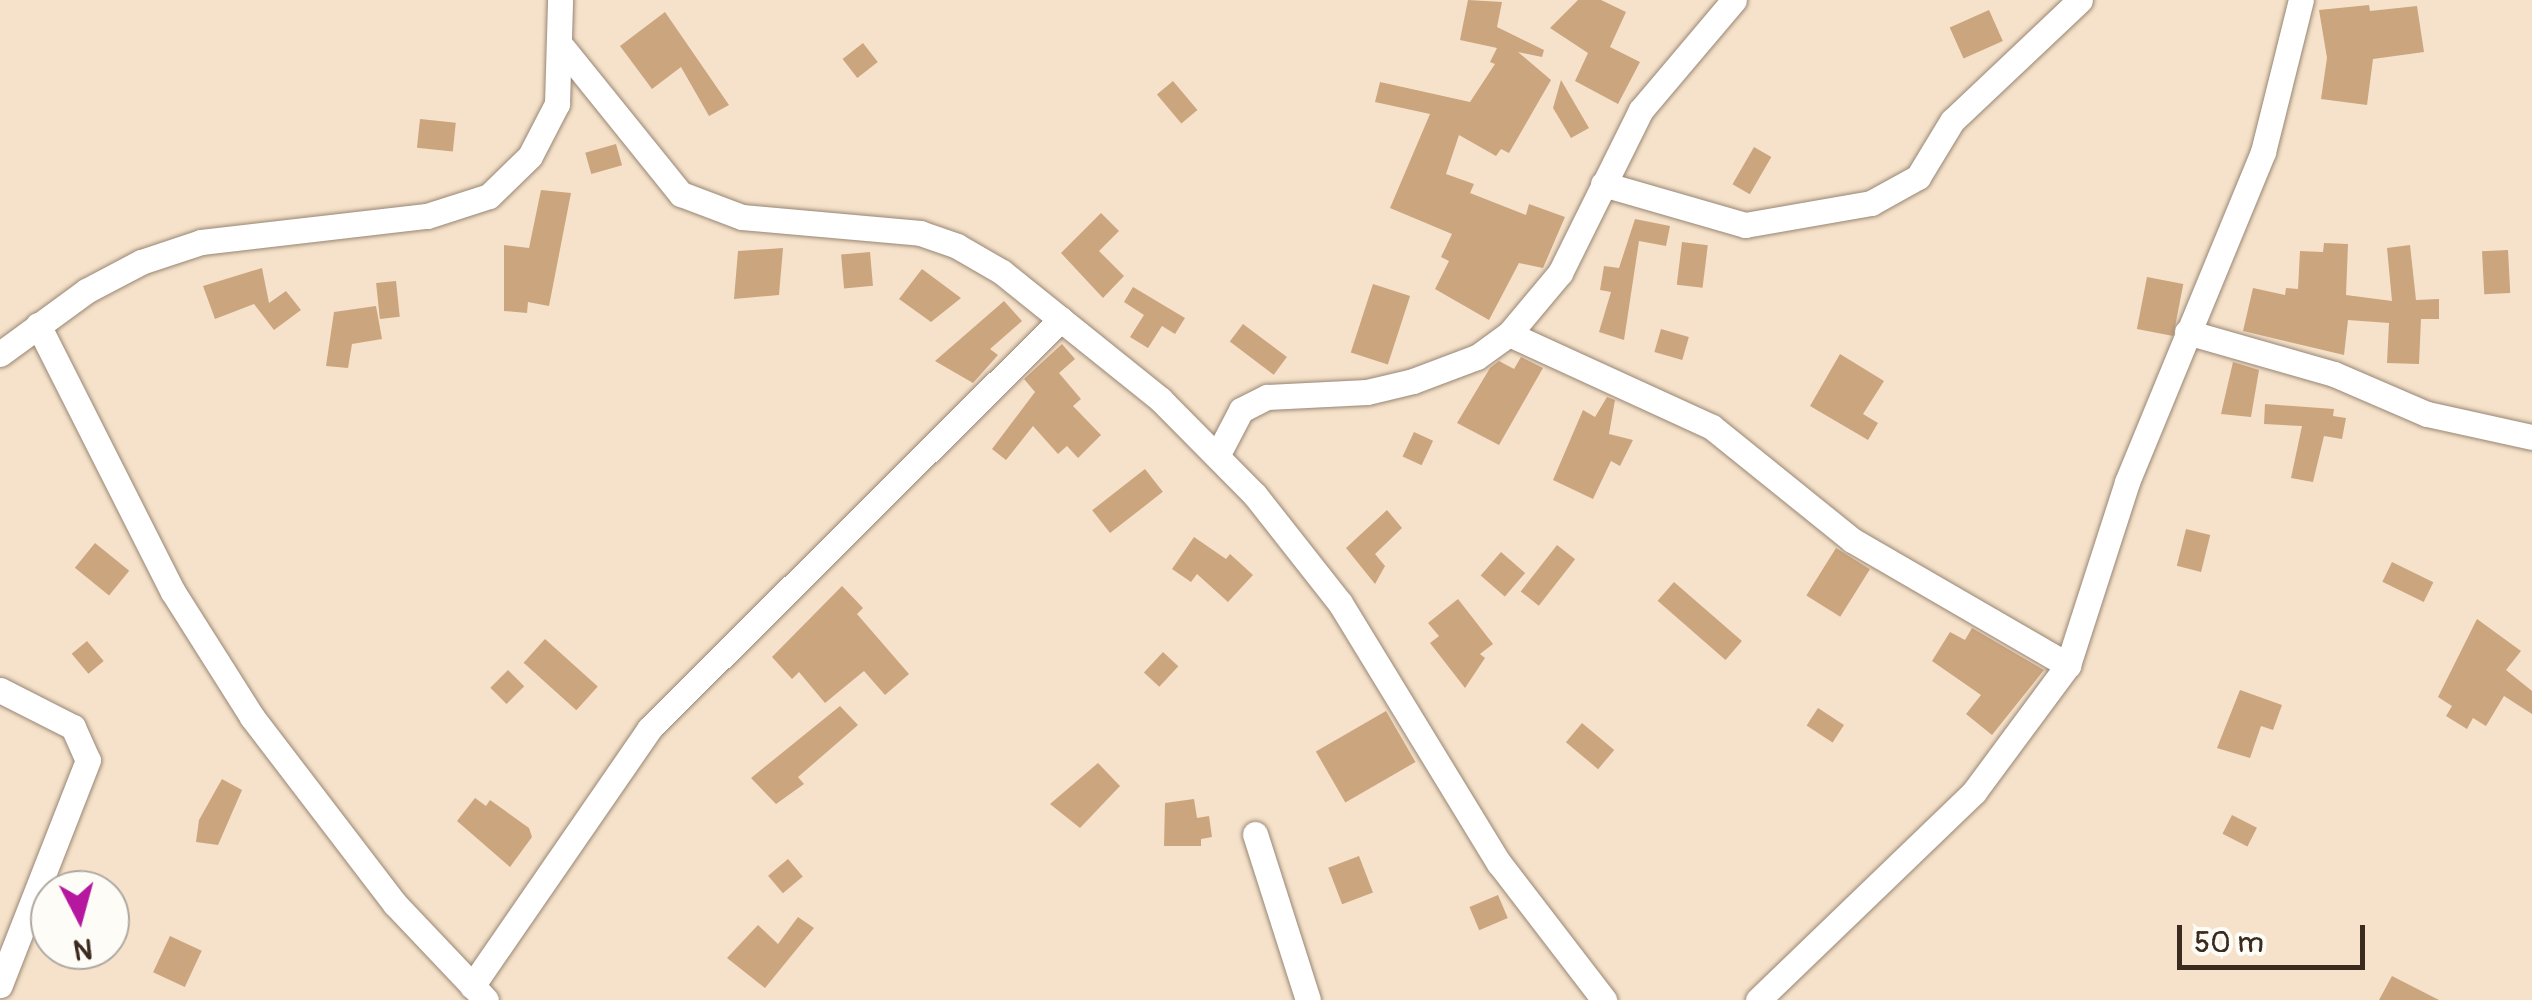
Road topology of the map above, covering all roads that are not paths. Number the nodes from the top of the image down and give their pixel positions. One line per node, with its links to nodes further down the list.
1 (560, 0): 5 (street)
2 (1734, 0): 6 (street)
3 (2080, 0): 6 (street)
4 (2301, 0): 9 (street)
5 (563, 48): 7 (street); 8 (street)
6 (1604, 184): 10 (street)
7 (1062, 319): 13 (street); 18 (street)
8 (38, 325): 11 (street); 18 (street)
9 (2187, 332): 12 (street); 14 (street)
10 (1509, 334): 13 (street); 14 (street)
11 (0, 354)
12 (2532, 437)
13 (1217, 456): 20 (street)
14 (2068, 665): 21 (street)
15 (0, 690): 17 (street)
16 (1255, 834): 19 (street)
17 (0, 985)
18 (479, 993)
19 (1308, 1000)
20 (1604, 1000)
21 (1758, 1000)

